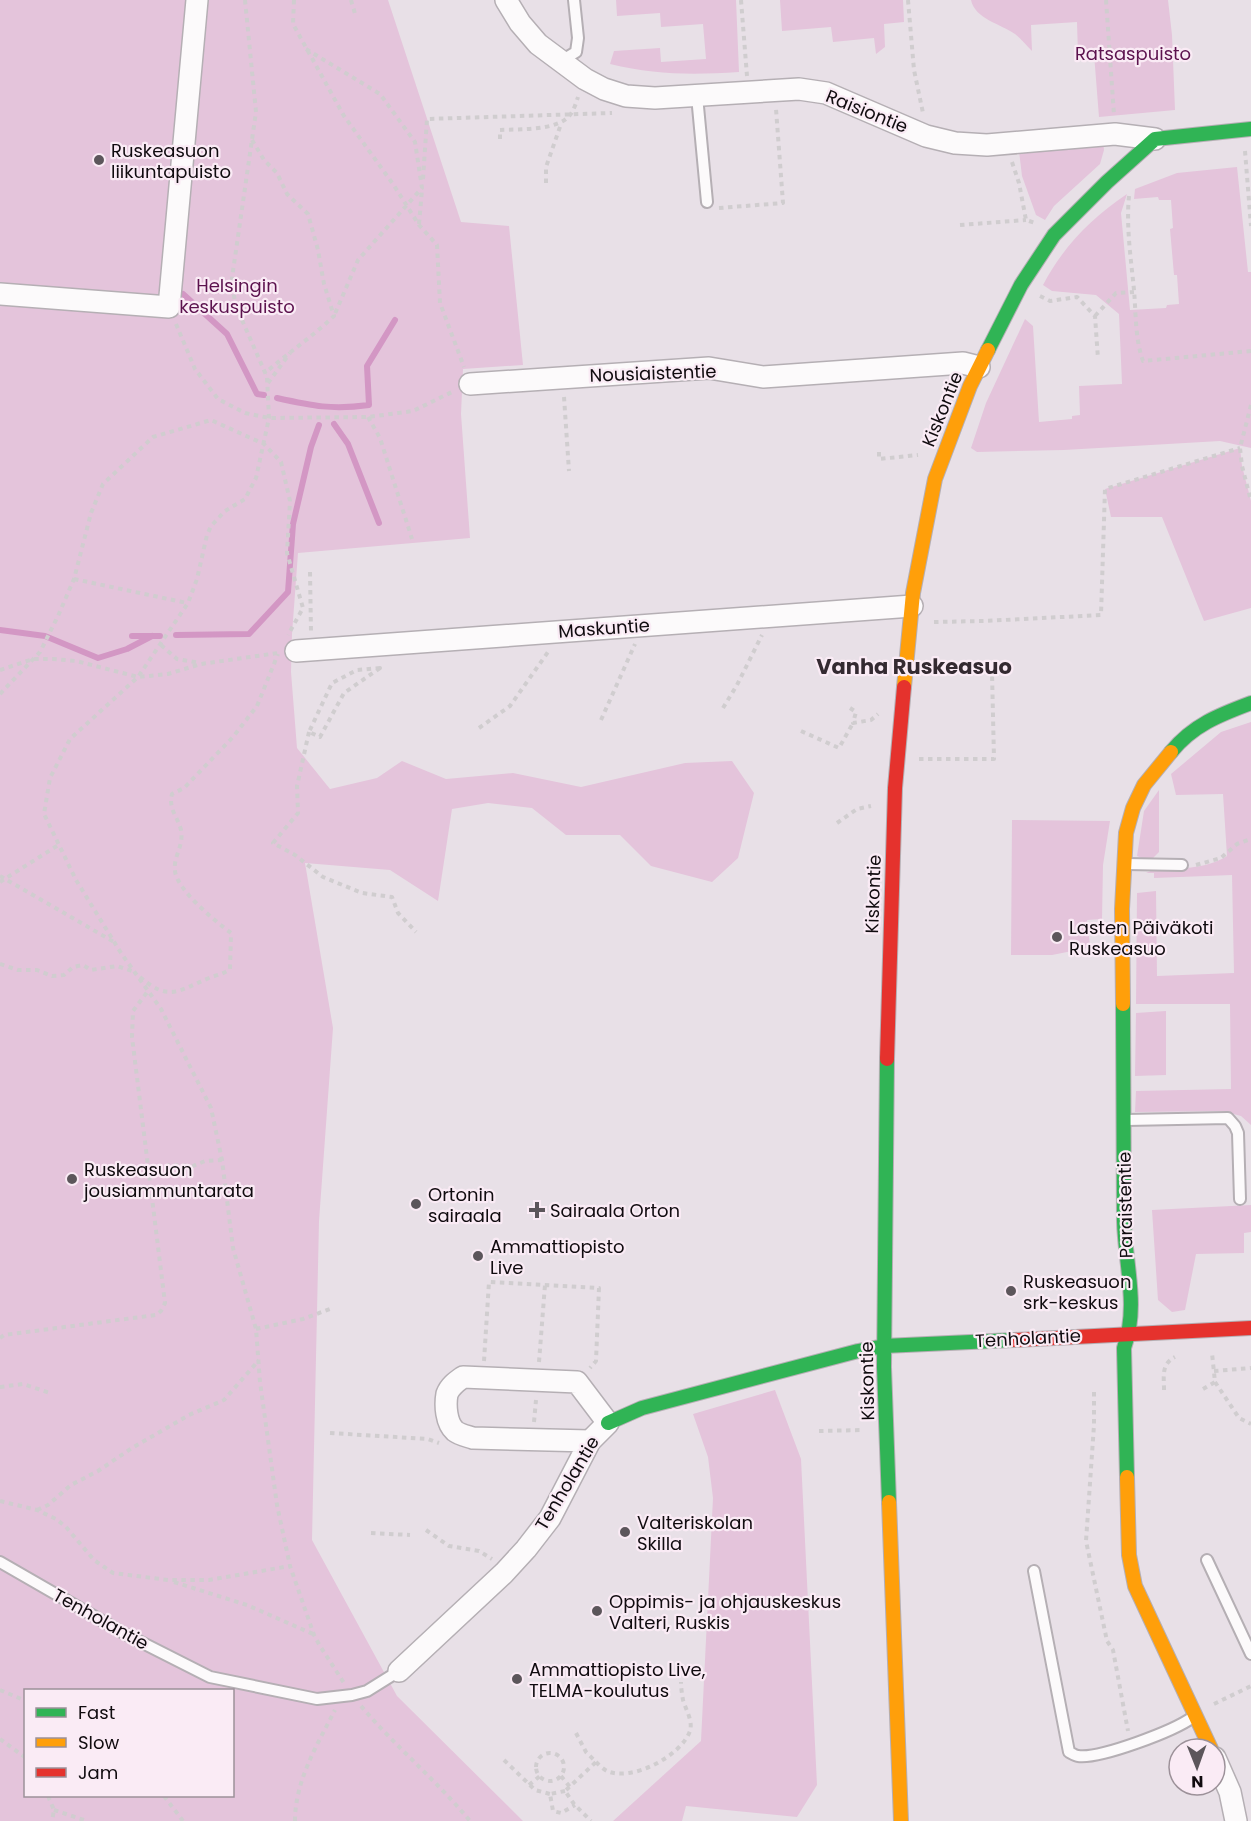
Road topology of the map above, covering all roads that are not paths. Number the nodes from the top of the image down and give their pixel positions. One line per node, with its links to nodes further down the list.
1 (197, 0): 9 (street)
2 (506, 0): 4 (street, Raisiontie)
3 (574, 0): 4 (lane)
4 (561, 62): 5 (street, Raisiontie)
5 (697, 96): 7 (street, Raisiontie); 8 (lane)
6 (1246, 129): 7 (street)
7 (1155, 139): 10 (street, Kiskontie)
8 (707, 201)
9 (0, 294)
10 (979, 367): 11 (street, Nousiaistentie); 12 (street, Kiskontie)
11 (470, 384)
12 (918, 614): 13 (street, Maskuntie); 21 (street, Kiskontie)
13 (296, 651)
14 (1251, 703): 15 (street, Paraistentie)
15 (1124, 864): 16 (lane); 17 (street, Paraistentie)
16 (1182, 865)
17 (1124, 1120): 18 (lane); 20 (street, Paraistentie)
18 (1240, 1199)
19 (1251, 1328): 20 (street, Tenholantie)
20 (1129, 1334): 21 (street, Tenholantie); 29 (street, Paraistentie)
21 (884, 1346): 22 (street, Tenholantie); 32 (street, Kiskontie)
22 (608, 1423): 23 (street, Tenholantie); 23 (street)
23 (590, 1441): 28 (street, Tenholantie)
24 (1207, 1560): 27 (lane)
25 (0, 1562): 28 (lane, Tenholantie)
26 (1034, 1571): 29 (lane)
27 (1251, 1654)
28 (399, 1671)
29 (1195, 1715): 30 (street, Paraistentie)
30 (1205, 1737)
31 (1227, 1785): 33 (street)
32 (900, 1821)
33 (1236, 1821)

